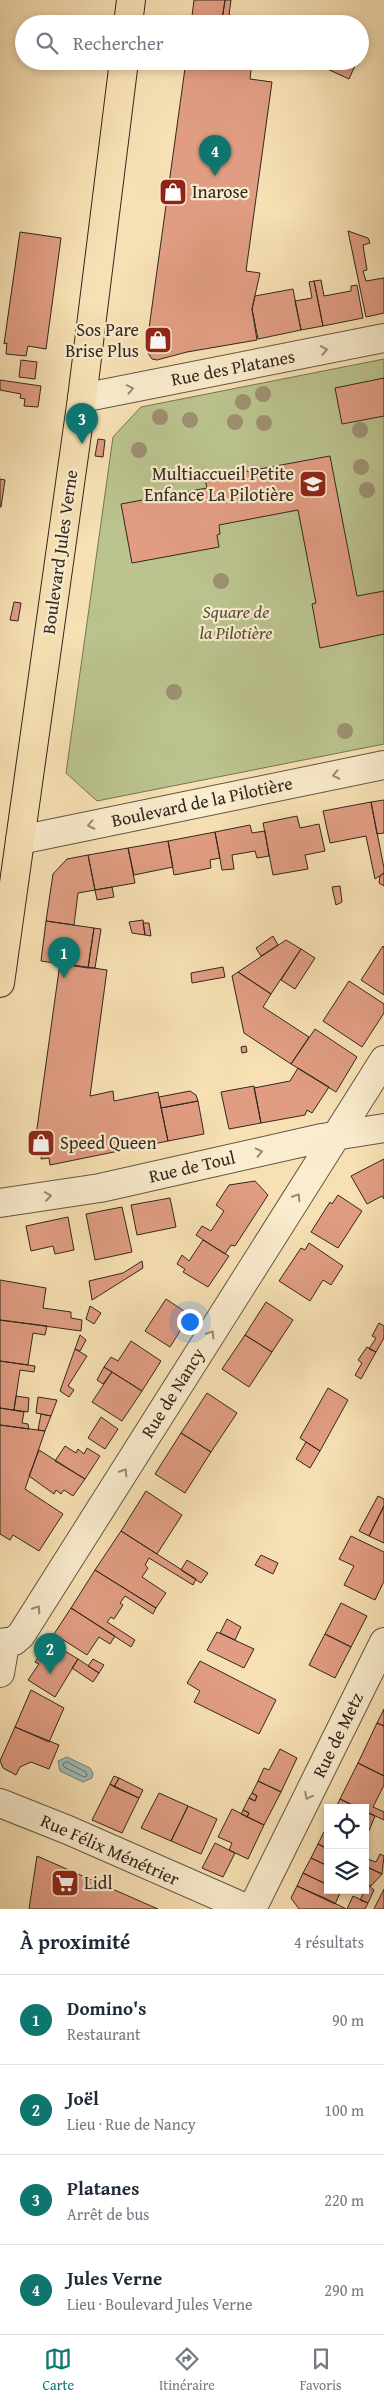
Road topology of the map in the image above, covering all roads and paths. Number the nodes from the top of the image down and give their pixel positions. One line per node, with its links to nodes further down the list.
1 (131, 0): 2 (main road)
2 (129, 15)
3 (123, 70): 5 (main road, Boulevard Jules Verne)
4 (384, 338): 5 (street, Rue des Platanes, one-way to 4)
5 (82, 398): 7 (main road, Boulevard Jules Verne)
6 (384, 765): 7 (street, Boulevard de la Pilotière, one-way to 7)
7 (20, 840): 8 (main road, Boulevard Jules Verne)
8 (0, 983)
9 (384, 1060): 11 (street, Rue de Nancy)
10 (384, 1128): 11 (street, Rue de Toul)
11 (338, 1135): 12 (street, Rue de Toul, one-way to 11); 14 (street, Rue de Nancy, one-way to 11)
12 (0, 1203)
13 (384, 1642): 18 (street, Rue de Metz, one-way to 18)
14 (3, 1643): 15 (street, Rue de Nancy)
15 (0, 1673)
16 (0, 1803): 17 (street, Rue Félix Ménétrier)
17 (248, 1909)
18 (252, 1909)

